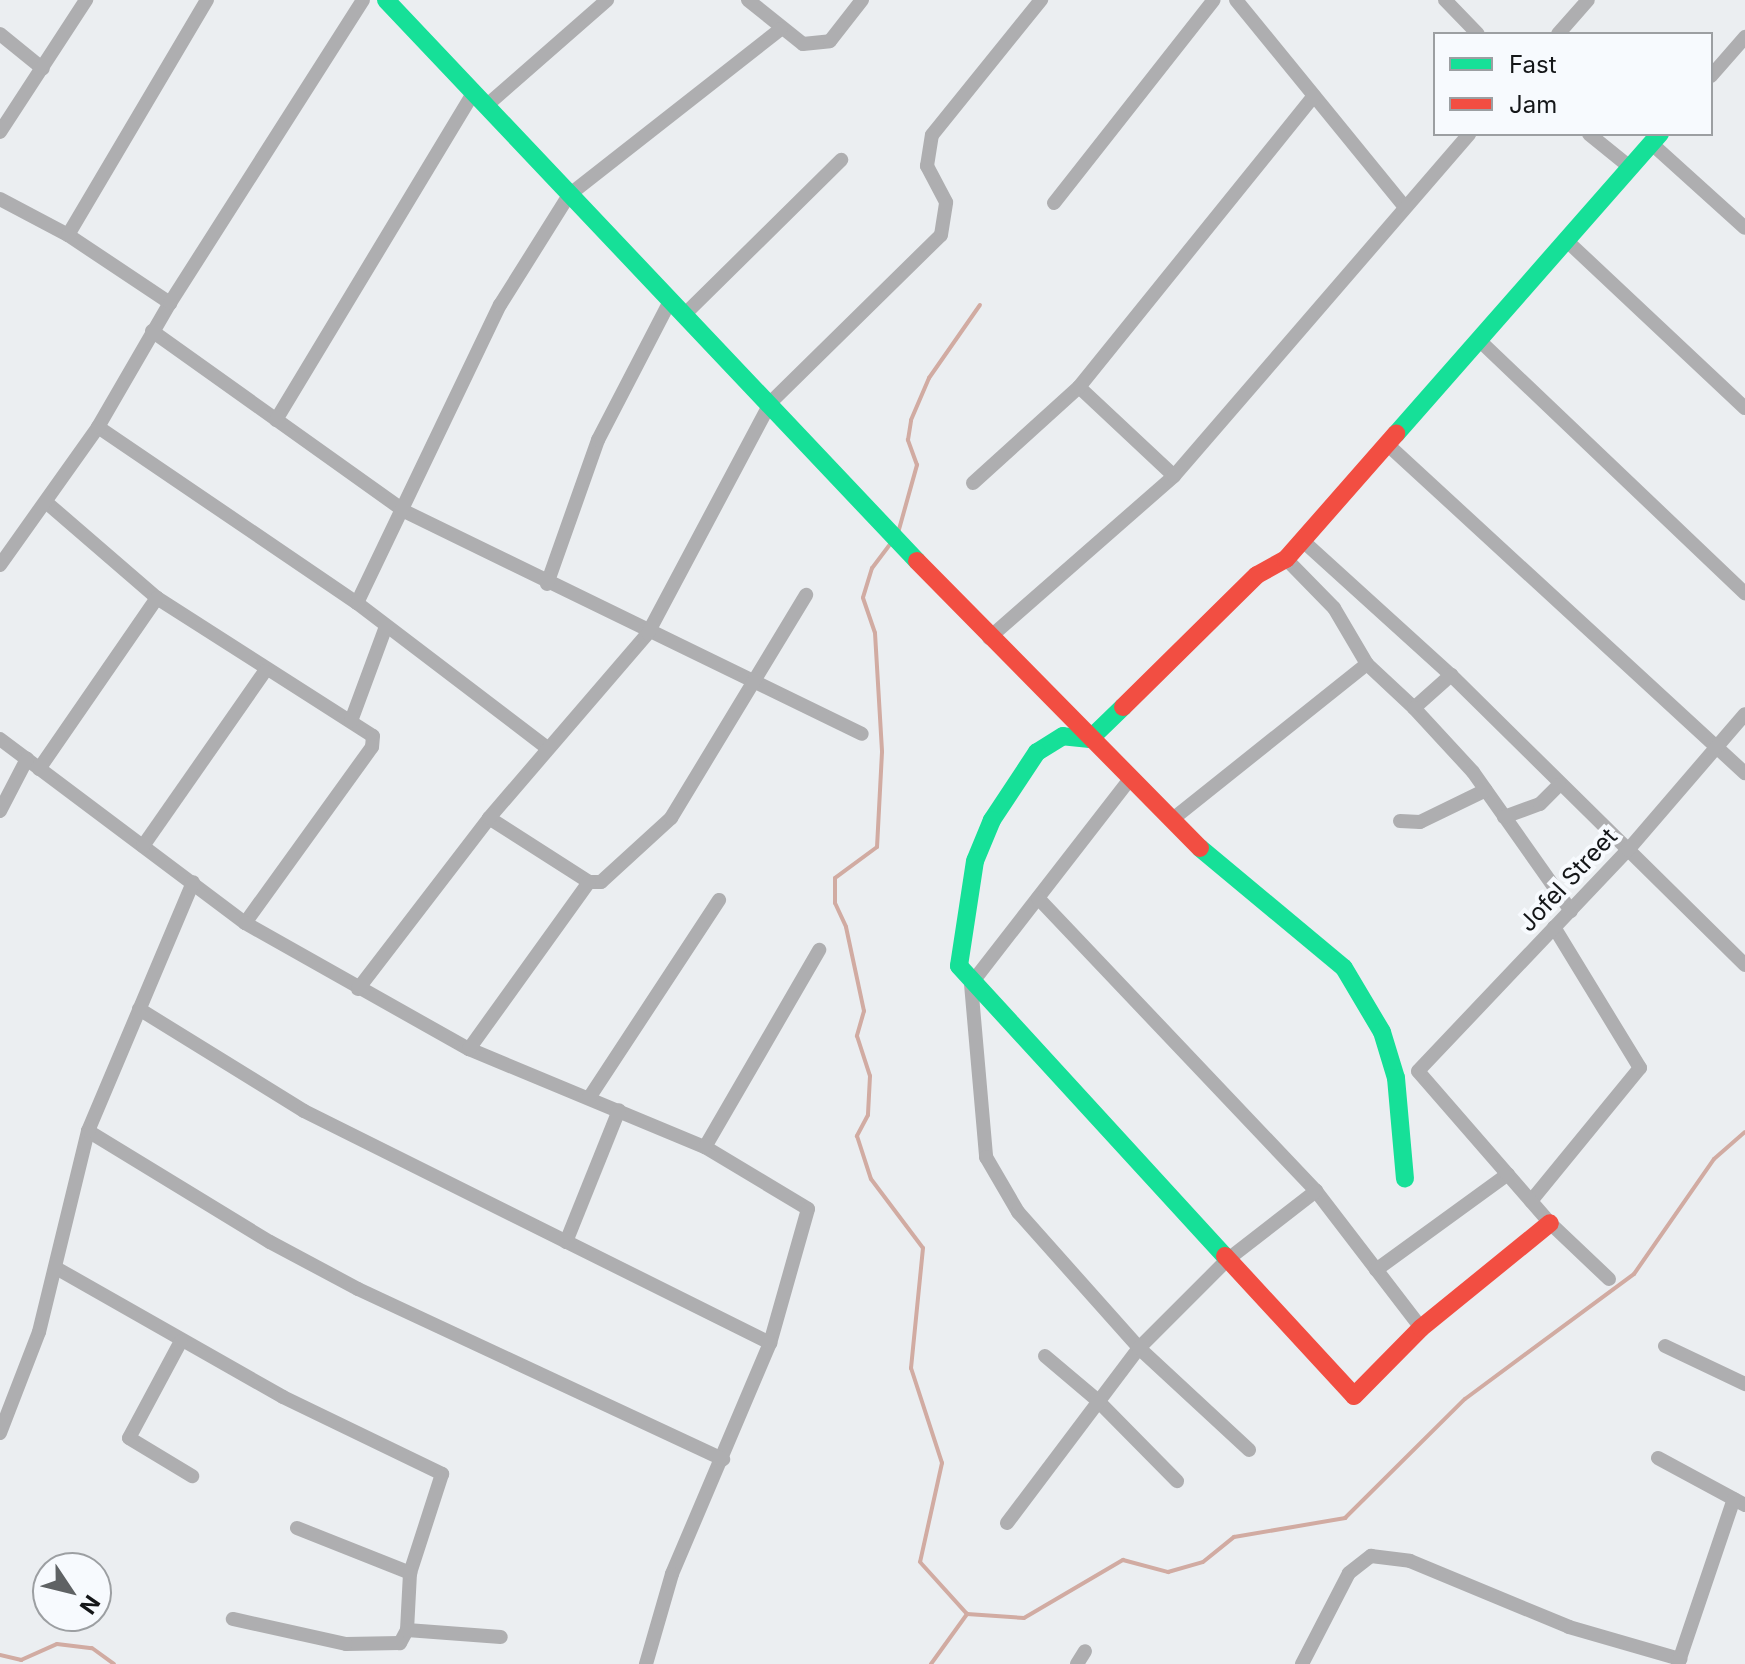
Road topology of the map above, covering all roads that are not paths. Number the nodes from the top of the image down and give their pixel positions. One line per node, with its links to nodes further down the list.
1 (86, 0): 18 (street)
2 (207, 0): 33 (street)
3 (363, 0): 36 (street)
4 (607, 0): 21 (street)
5 (748, 0): 13 (street)
6 (862, 0): 13 (street)
7 (1041, 0): 41 (street)
8 (1214, 0): 30 (street)
9 (1236, 0): 20 (street)
10 (1445, 0): 14 (street)
11 (1588, 0): 15 (street)
12 (391, 2): 21 (street)
13 (781, 29): 28 (street)
14 (1476, 32)
15 (1560, 32)
16 (0, 34): 18 (street)
17 (1745, 37): 19 (street)
18 (43, 69): 22 (street)
19 (1713, 74)
20 (1314, 96): 31 (street); 40 (street)
21 (480, 99): 28 (street); 43 (street)
22 (0, 132)
23 (1467, 136): 31 (street)
24 (1591, 136): 27 (street)
25 (1656, 139): 27 (street); 32 (street)
26 (841, 160): 37 (street)
27 (1631, 168): 34 (street)
28 (569, 195): 35 (street); 49 (street)
29 (0, 199): 33 (street)
30 (1054, 203)
31 (1404, 206): 46 (street)
32 (1745, 228)
33 (68, 235): 36 (street)
34 (1567, 241): 39 (street); 42 (street)
35 (670, 301): 37 (street); 53 (street)
36 (170, 303): 38 (street)
37 (684, 315): 41 (street)
38 (152, 331): 43 (street); 44 (street)
39 (1480, 341): 45 (street); 54 (street)
40 (1079, 387): 46 (street); 47 (street)
41 (771, 402): 59 (street); 60 (street)
42 (1745, 408)
43 (276, 420): 49 (street)
44 (98, 427): 48 (street); 57 (street)
45 (1388, 445): 50 (street); 71 (street)
46 (1174, 476): 60 (street)
47 (973, 483)
48 (47, 503): 52 (street); 56 (street)
49 (404, 511): 53 (street); 57 (street)
50 (1303, 541): 51 (street); 63 (street)
51 (1286, 559): 61 (street); 70 (street)
52 (0, 565)
53 (547, 584): 59 (street)
54 (1745, 593)
55 (806, 595): 64 (street)
56 (157, 598): 62 (street); 74 (street)
57 (357, 603): 58 (street)
58 (385, 629): 67 (street); 72 (street)
59 (648, 633): 64 (street); 72 (street)
60 (989, 638): 70 (street)
61 (1367, 664): 65 (street); 82 (street)
62 (265, 671): 67 (street); 84 (street)
63 (1451, 675): 65 (street); 77 (street)
64 (755, 683): 68 (street); 87 (street)
65 (1414, 708): 78 (street)
66 (1745, 714): 71 (street, Jofel Street)
67 (351, 721): 91 (street)
68 (862, 734)
69 (0, 739): 73 (street)
70 (1090, 739): 76 (street); 95 (street)
71 (1715, 746): 75 (street); 85 (street, Jofel Street)
72 (547, 748): 81 (street)
73 (27, 759): 74 (street); 79 (street)
74 (39, 769): 84 (street)
75 (1745, 773)
76 (1130, 779): 82 (street); 88 (street)
77 (1559, 785): 80 (street); 85 (street)
78 (1486, 790): 80 (street); 83 (street)
79 (0, 811)
80 (1504, 817): 90 (street)
81 (489, 818): 87 (street); 96 (street)
82 (1174, 818): 104 (street)
83 (1400, 821)
84 (143, 846): 86 (street)
85 (1628, 850): 90 (street, Jofel Street); 94 (street)
86 (193, 882): 91 (street); 97 (street)
87 (589, 882): 98 (street)
88 (1038, 898): 95 (street); 105 (street)
89 (719, 900): 99 (street)
90 (1571, 911): 92 (street, Jofel Street)
91 (245, 923): 96 (street)
92 (1554, 927): 103 (street, Jofel Street); 106 (street)
93 (819, 950): 102 (street)
94 (1745, 965)
95 (971, 984): 109 (street); 117 (street)
96 (358, 989): 98 (street)
97 (139, 1009): 101 (street); 108 (street)
98 (469, 1049): 99 (street)
99 (589, 1098): 100 (street)
100 (619, 1110): 102 (street); 108 (street)
101 (88, 1131): 110 (street); 124 (street)
102 (705, 1147): 115 (street)
103 (1508, 1174): 106 (street); 111 (street)
104 (1405, 1179)
105 (1316, 1191): 109 (street); 111 (street)
106 (1531, 1201): 107 (street)
107 (1550, 1223): 112 (street); 113 (street)
108 (566, 1242): 115 (street)
109 (1227, 1260): 113 (street); 117 (street)
110 (56, 1268): 114 (street); 121 (street)
111 (1376, 1270): 113 (street)
112 (1609, 1279)
113 (1421, 1328)
114 (181, 1341): 125 (street); 130 (street)
115 (770, 1343): 124 (street)
116 (1665, 1346): 119 (street)
117 (1139, 1348): 120 (street); 122 (street)
118 (1045, 1356): 120 (street)
119 (1745, 1384)
120 (1097, 1400): 126 (street); 128 (street)
121 (0, 1433)
122 (1249, 1450)
123 (1658, 1458): 127 (street)
124 (723, 1459): 135 (street)
125 (192, 1476)
126 (1177, 1481)
127 (1740, 1502): 134 (street)
128 (1007, 1523)
129 (297, 1528): 130 (street)
130 (410, 1573): 132 (street)
131 (233, 1619): 132 (street)
132 (407, 1630): 133 (street)
133 (501, 1637)
134 (1679, 1662): 136 (street)
135 (646, 1664)
136 (1302, 1664)

